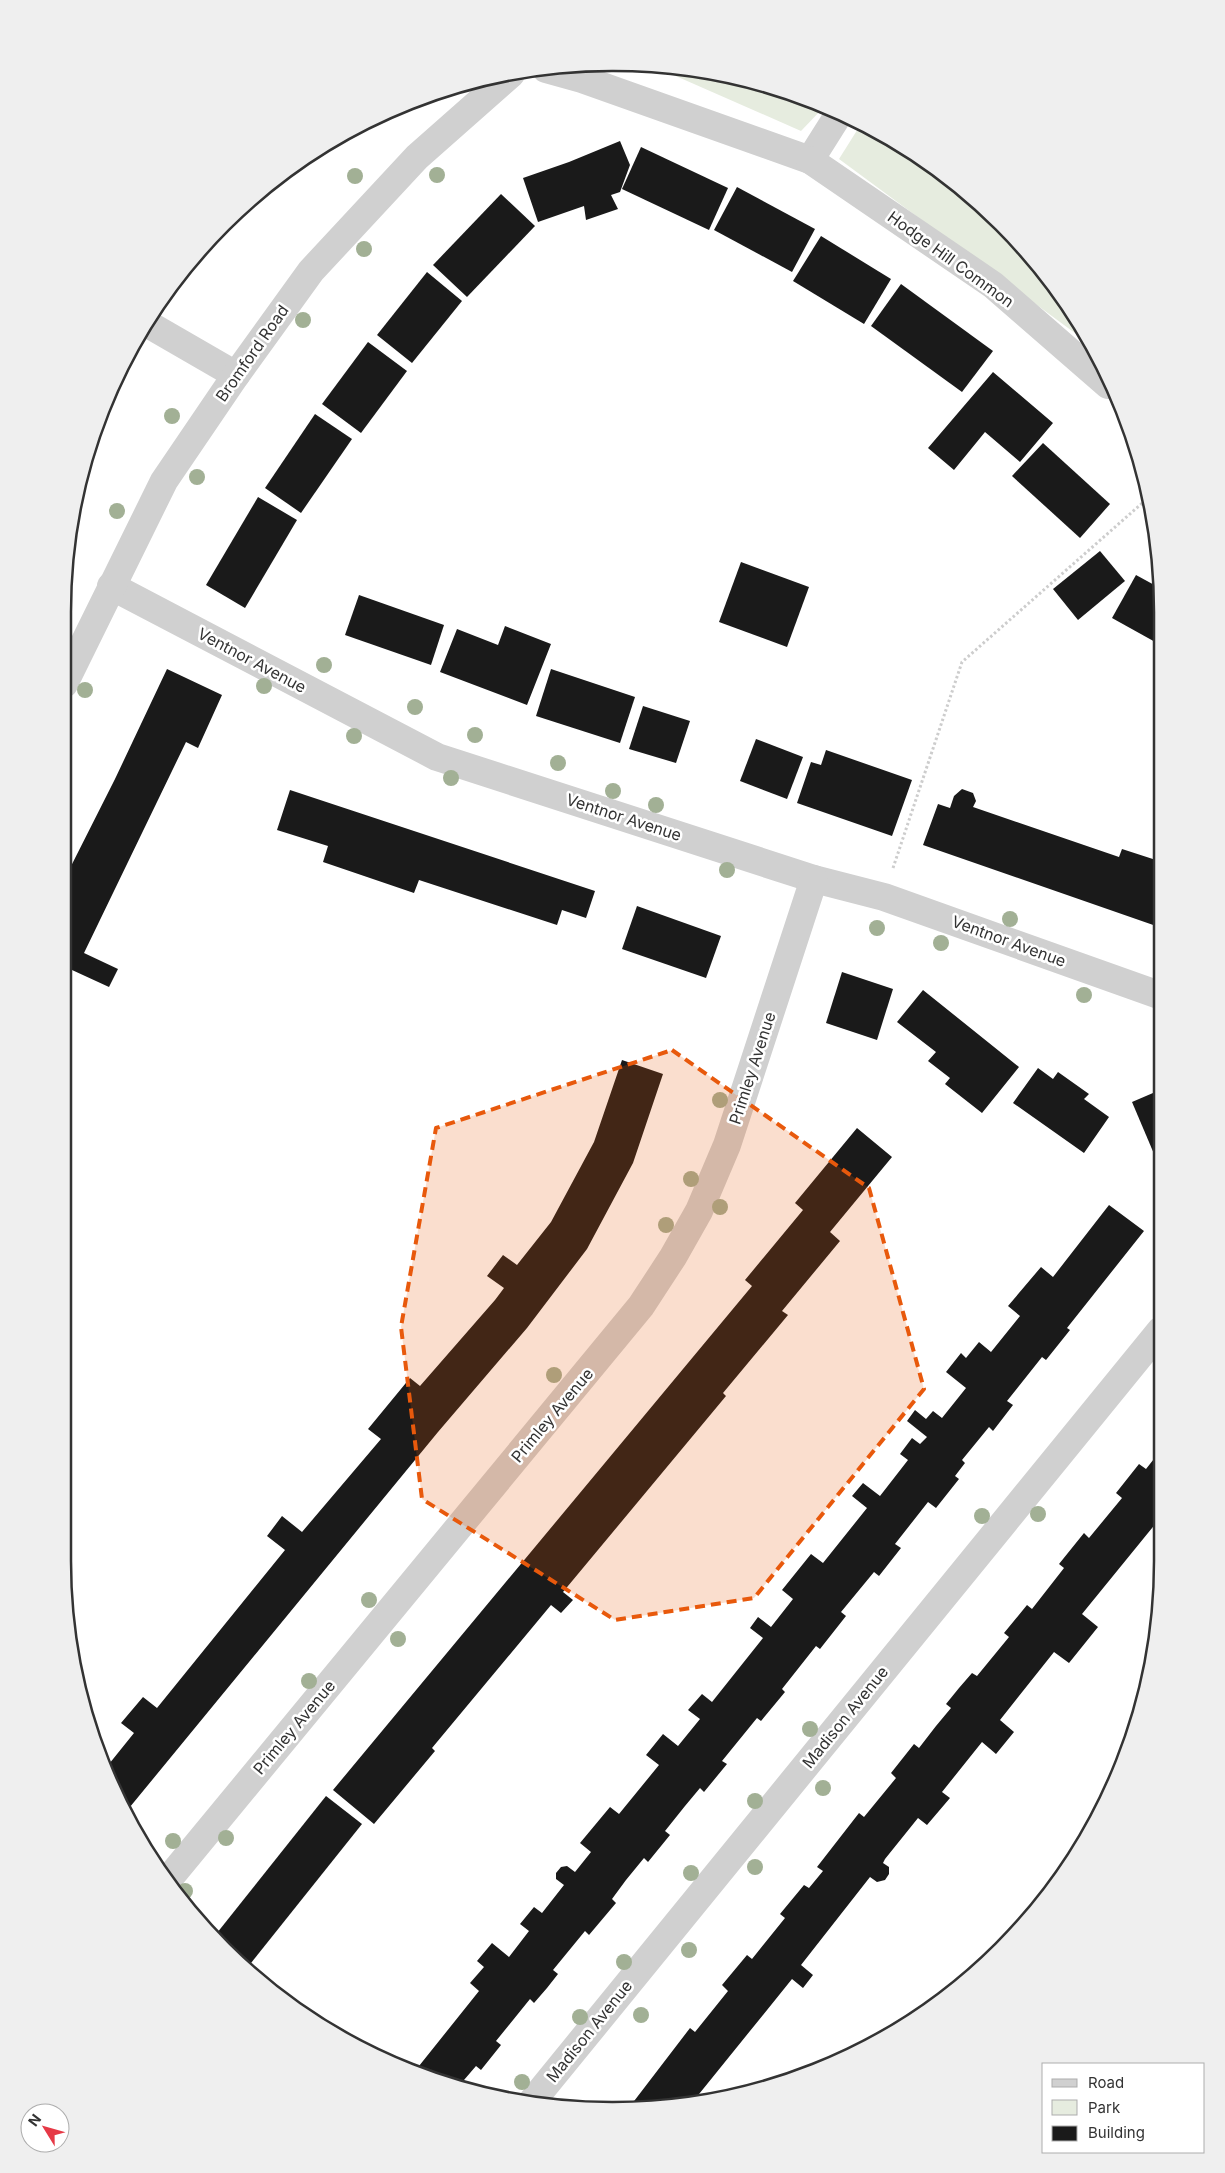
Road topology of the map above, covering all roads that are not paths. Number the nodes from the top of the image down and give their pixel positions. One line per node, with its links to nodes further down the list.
1 (563, 74): 4 (street, Hodge Hill Common)
2 (500, 84): 6 (street, Bromford Road)
3 (836, 119): 4 (street)
4 (810, 160): 7 (street, Hodge Hill Common)
5 (153, 327): 6 (street)
6 (236, 375): 8 (street, Bromford Road)
7 (1101, 379)
8 (111, 586): 9 (street, Bromford Road); 10 (street, Ventnor Avenue)
9 (71, 669)
10 (814, 879): 11 (street, Ventnor Avenue); 13 (street, Primley Avenue)
11 (1154, 993)
12 (1154, 1338): 14 (street, Madison Avenue)
13 (172, 1875)
14 (536, 2096)

